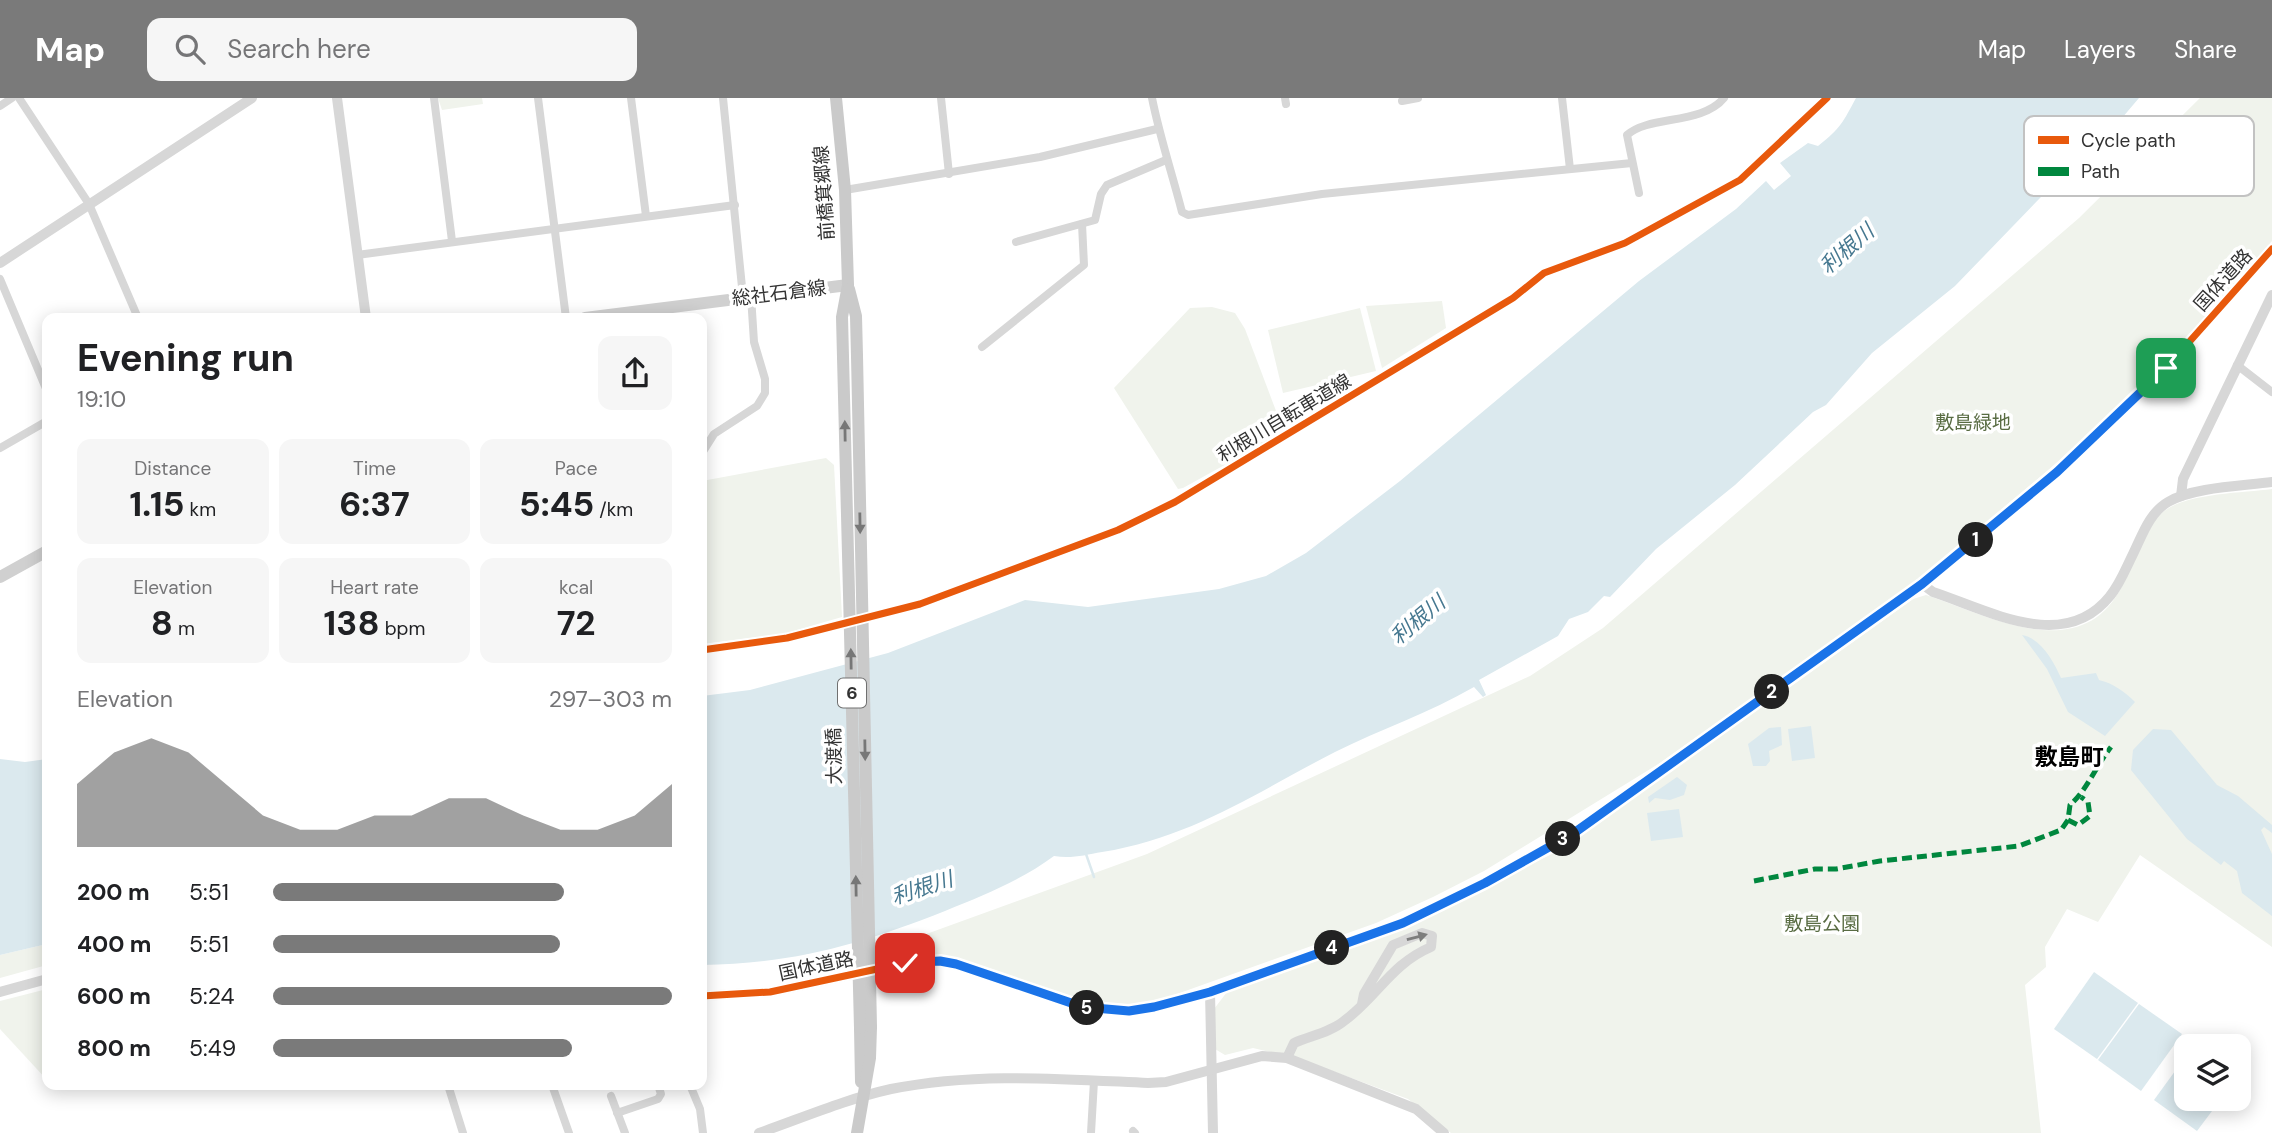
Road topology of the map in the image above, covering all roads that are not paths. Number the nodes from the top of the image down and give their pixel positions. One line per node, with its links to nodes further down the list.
1 (12, 98): 16 (street)
2 (19, 98): 24 (street)
3 (252, 98): 24 (street)
4 (337, 98): 32 (street)
5 (434, 98): 29 (street)
6 (538, 98): 28 (street)
7 (631, 98): 26 (street)
8 (723, 98): 25 (street)
9 (836, 98): 22 (main road, 前橋箕郷線 / 6)
10 (941, 98): 21 (street)
11 (1152, 98): 17 (street)
12 (1418, 98): 15 (street)
13 (1562, 98): 20 (street)
14 (1724, 98): 19 (street)
15 (1402, 101)
16 (0, 106)
17 (1157, 129): 18 (street); 21 (street)
18 (1166, 160): 20 (street); 27 (street)
19 (1632, 163): 20 (street); 23 (street)
20 (1570, 169)
21 (949, 174): 22 (street)
22 (845, 190): 35 (main road, 前橋箕郷線 / 6)
23 (1639, 192)
24 (89, 204): 33 (street); 38 (street)
25 (735, 205): 26 (street); 37 (street)
26 (646, 216): 28 (street)
27 (1082, 224): 30 (street); 42 (street)
28 (555, 228): 29 (street); 40 (street)
29 (452, 241): 32 (street)
30 (1016, 242)
31 (2272, 249): 55 (street, 国体道路)
32 (357, 255): 39 (street)
33 (0, 263)
34 (0, 279): 46 (street)
35 (848, 285): 37 (main road, 総社石倉線); 43 (main road, 前橋箕郷線 / 6); 44 (main road, 前橋箕郷線 / 6)
36 (2272, 295): 45 (street)
37 (747, 296): 41 (main road, 総社石倉線); 49 (street)
38 (136, 313)
39 (365, 313)
40 (565, 313)
41 (667, 313)
42 (982, 347)
43 (857, 356): 61 (main road, 大渡橋 / 6, one-way to 61, bridge)
44 (843, 357): 61 (main road, 大渡橋 / 6, one-way to 44, bridge)
45 (2238, 365): 47 (street); 52 (street)
46 (42, 379)
47 (2272, 392)
48 (42, 424): 50 (street)
49 (707, 445)
50 (0, 448)
51 (2272, 482): 52 (street)
52 (2181, 496): 55 (street)
53 (42, 554): 54 (main road)
54 (0, 577)
55 (1922, 584): 58 (street, 国体道路)
56 (42, 980): 57 (street)
57 (0, 992)
58 (1210, 992): 59 (street, 国体道路); 63 (street)
59 (707, 996)
60 (1362, 1004): 60 (street, one-way to 60); 62 (street)
61 (865, 1028): 70 (main road, 6)
62 (1287, 1058): 63 (street); 80 (street)
63 (1212, 1068): 64 (street); 79 (street)
64 (1094, 1081): 70 (street); 78 (street)
65 (450, 1090): 72 (street)
66 (554, 1090): 73 (street)
67 (660, 1090): 71 (street)
68 (692, 1090): 75 (street)
69 (611, 1096): 71 (street)
70 (863, 1096): 76 (street); 77 (main road, 6)
71 (617, 1113): 74 (street)
72 (463, 1133)
73 (569, 1133)
74 (625, 1133)
75 (703, 1133)
76 (759, 1133)
77 (857, 1133)
78 (1091, 1133)
79 (1213, 1133)
80 (1444, 1133)

